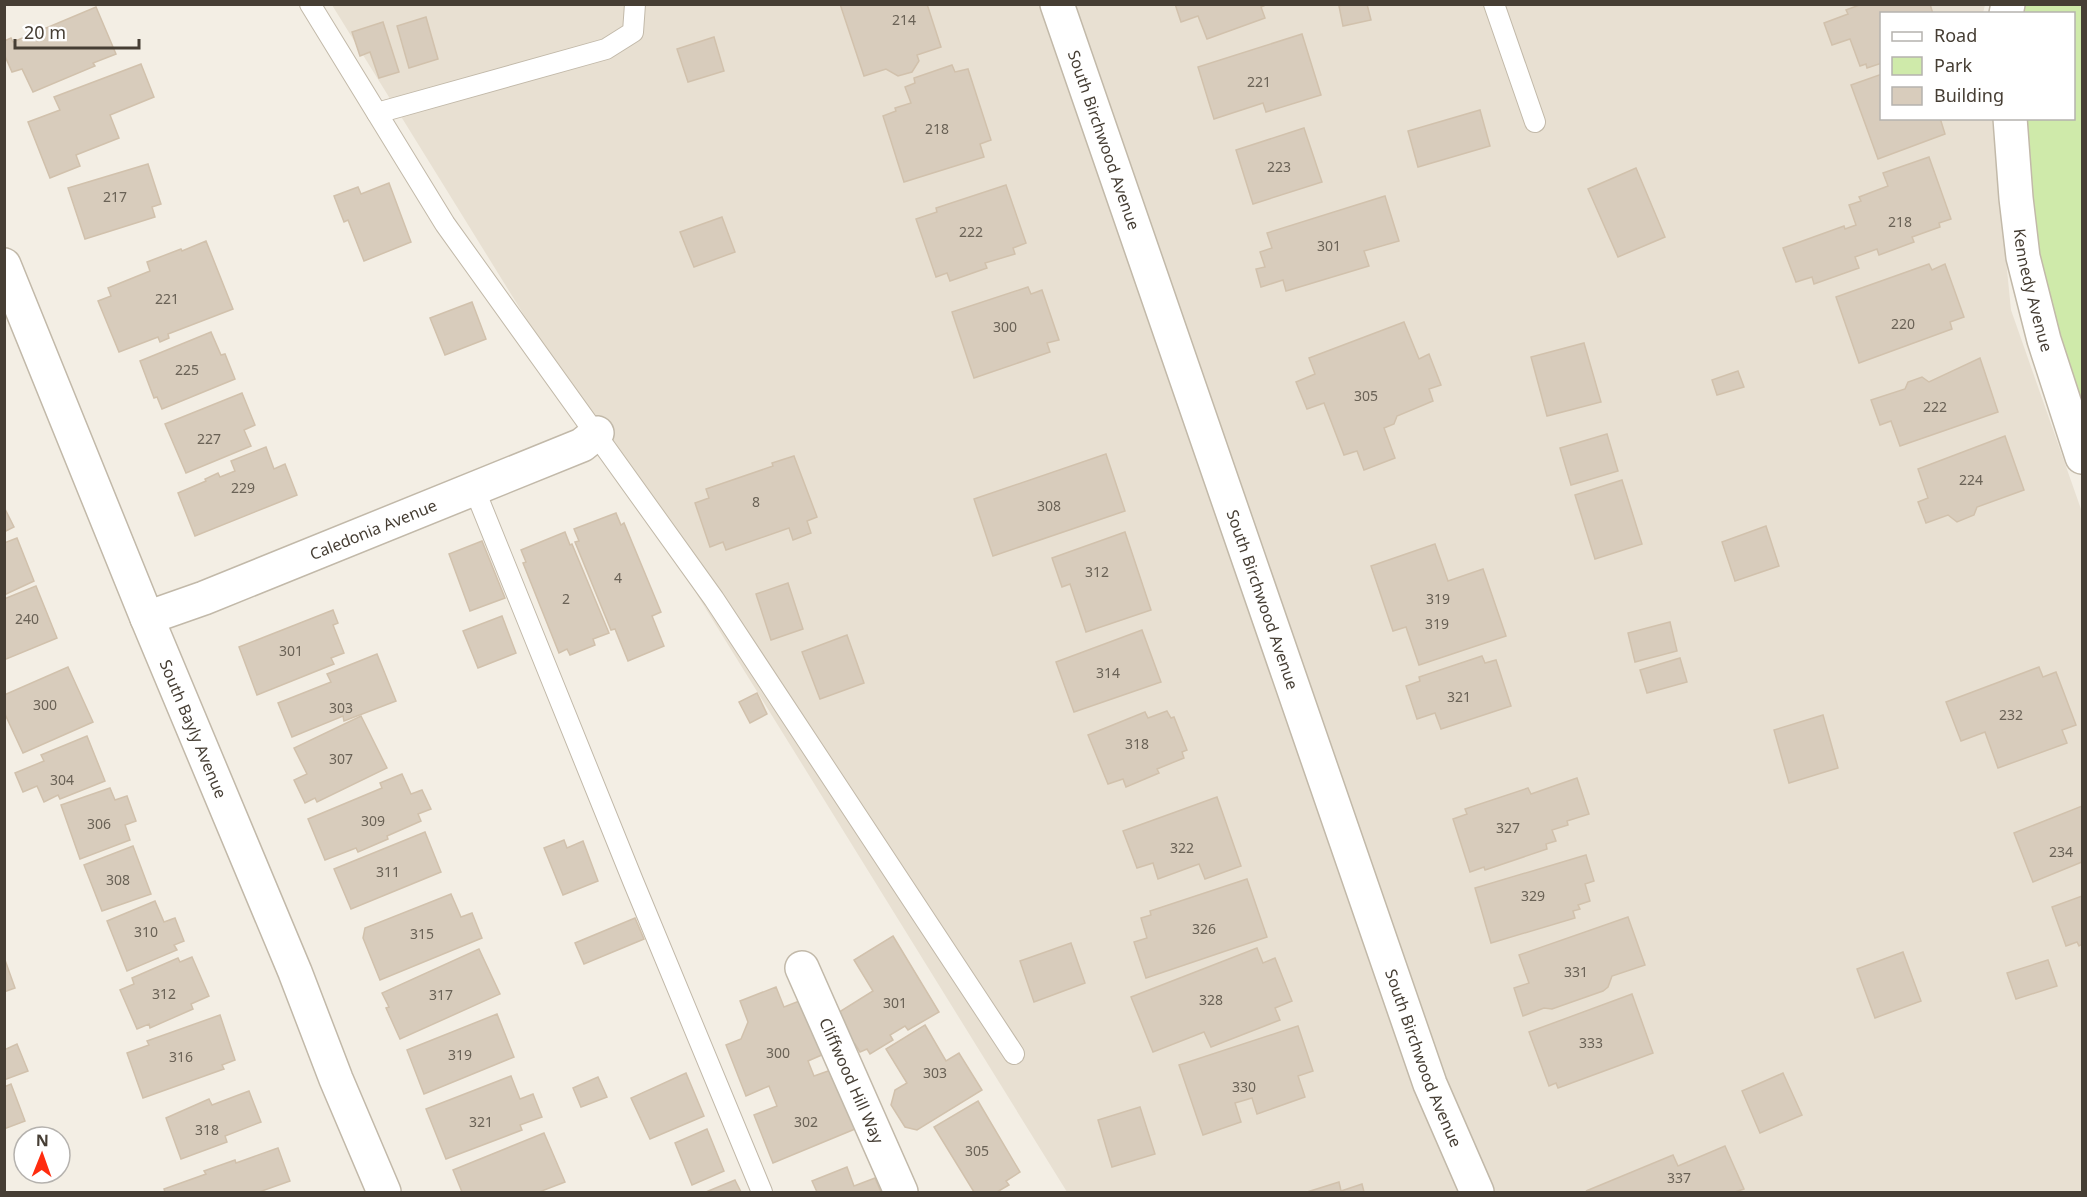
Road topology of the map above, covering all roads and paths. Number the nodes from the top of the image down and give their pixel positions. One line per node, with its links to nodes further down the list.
1 (310, 4): 5 (lane)
2 (635, 4): 5 (lane)
3 (1057, 4): 18 (street, South Birchwood Avenue)
4 (1494, 4): 7 (lane)
5 (376, 112): 9 (lane)
6 (2010, 120): 10 (street, Kennedy Avenue)
7 (1535, 122)
8 (4, 265): 12 (street, South Bayly Avenue)
9 (597, 433): 11 (street, Caledonia Avenue); 14 (lane)
10 (2082, 457)
11 (474, 488): 12 (street, Caledonia Avenue); 16 (lane)
12 (147, 618): 15 (street, South Bayly Avenue)
13 (802, 968): 17 (street, Cliffwood Hill Way)
14 (1014, 1054)
15 (384, 1192)
16 (762, 1192)
17 (901, 1192)
18 (1477, 1192)

